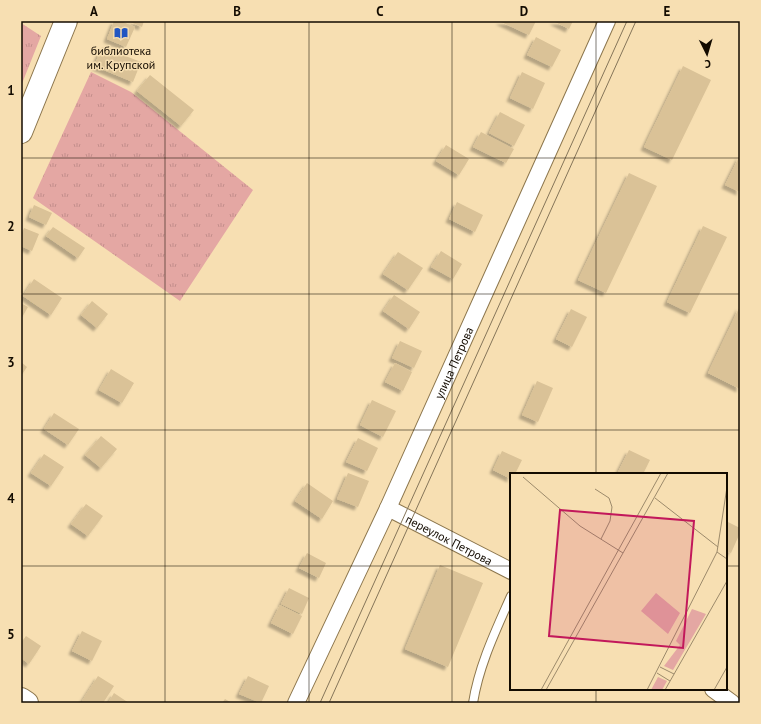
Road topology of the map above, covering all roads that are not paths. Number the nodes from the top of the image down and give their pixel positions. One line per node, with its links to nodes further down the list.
1 (66, 21): 3 (main road)
2 (607, 21): 4 (street, улица Петрова)
3 (21, 132)
4 (388, 508): 5 (street, переулок Петрова); 10 (street, улица Петрова)
5 (510, 570)
6 (510, 598): 11 (lane)
7 (713, 690): 12 (street)
8 (21, 699): 9 (main road)
9 (27, 703)
10 (296, 703)
11 (473, 703)
12 (732, 703)

